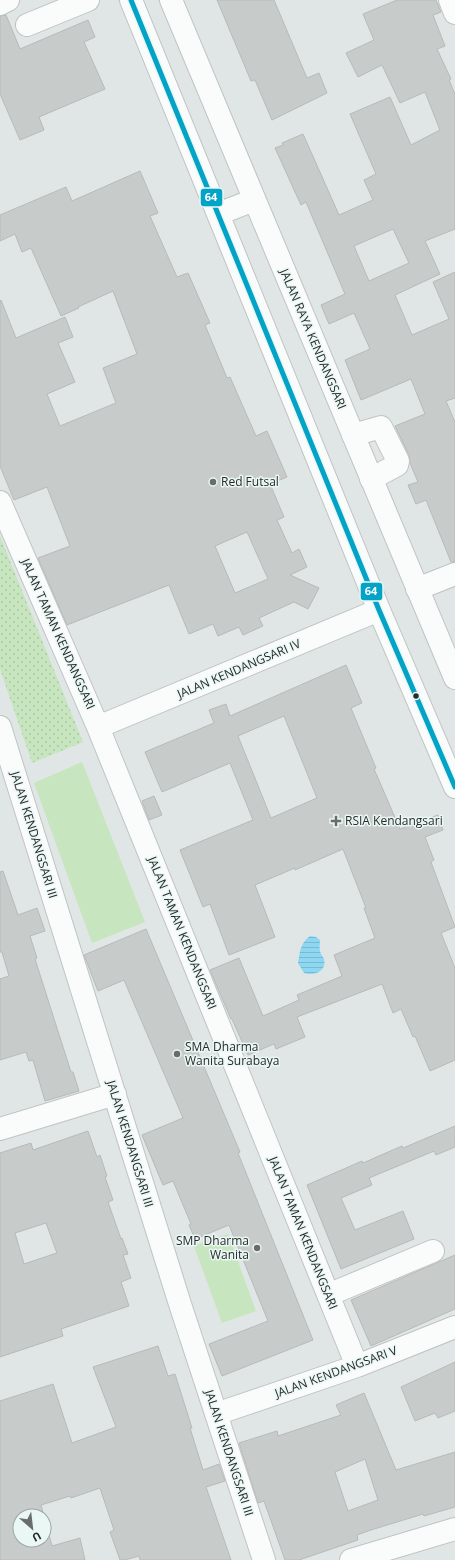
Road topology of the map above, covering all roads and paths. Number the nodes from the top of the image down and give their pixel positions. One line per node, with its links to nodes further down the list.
1 (8, 0): 6 (street)
2 (88, 0): 8 (street)
3 (131, 0): 10 (street)
4 (171, 0): 9 (street, JALAN RAYA KENDANGSARI)
5 (450, 0): 7 (street)
6 (0, 4)
7 (455, 13)
8 (27, 25)
9 (254, 200): 10 (street); 11 (street, JALAN RAYA KENDANGSARI)
10 (218, 214): 16 (street)
11 (353, 435): 12 (street, JALAN RAYA KENDANGSARI); 12 (street)
12 (371, 479): 15 (street, JALAN RAYA KENDANGSARI)
13 (0, 502): 19 (street, JALAN TAMAN KENDANGSARI)
14 (455, 574): 15 (street)
15 (417, 589): 17 (street, JALAN RAYA KENDANGSARI)
16 (379, 610): 19 (street, JALAN KENDANGSARI IV); 20 (street)
17 (455, 678)
18 (0, 727): 21 (street, JALAN KENDANGSARI III)
19 (98, 727): 24 (street, JALAN TAMAN KENDANGSARI)
20 (455, 787)
21 (114, 1094): 22 (street); 27 (street, JALAN KENDANGSARI III)
22 (0, 1129)
23 (433, 1251): 24 (street)
24 (328, 1295): 26 (street, JALAN TAMAN KENDANGSARI)
25 (455, 1327): 26 (street, JALAN KENDANGSARI V)
26 (357, 1366): 27 (street, JALAN KENDANGSARI V)
27 (216, 1414): 29 (street, JALAN KENDANGSARI III)
28 (455, 1528): 30 (street)
29 (264, 1560)
30 (351, 1560)

